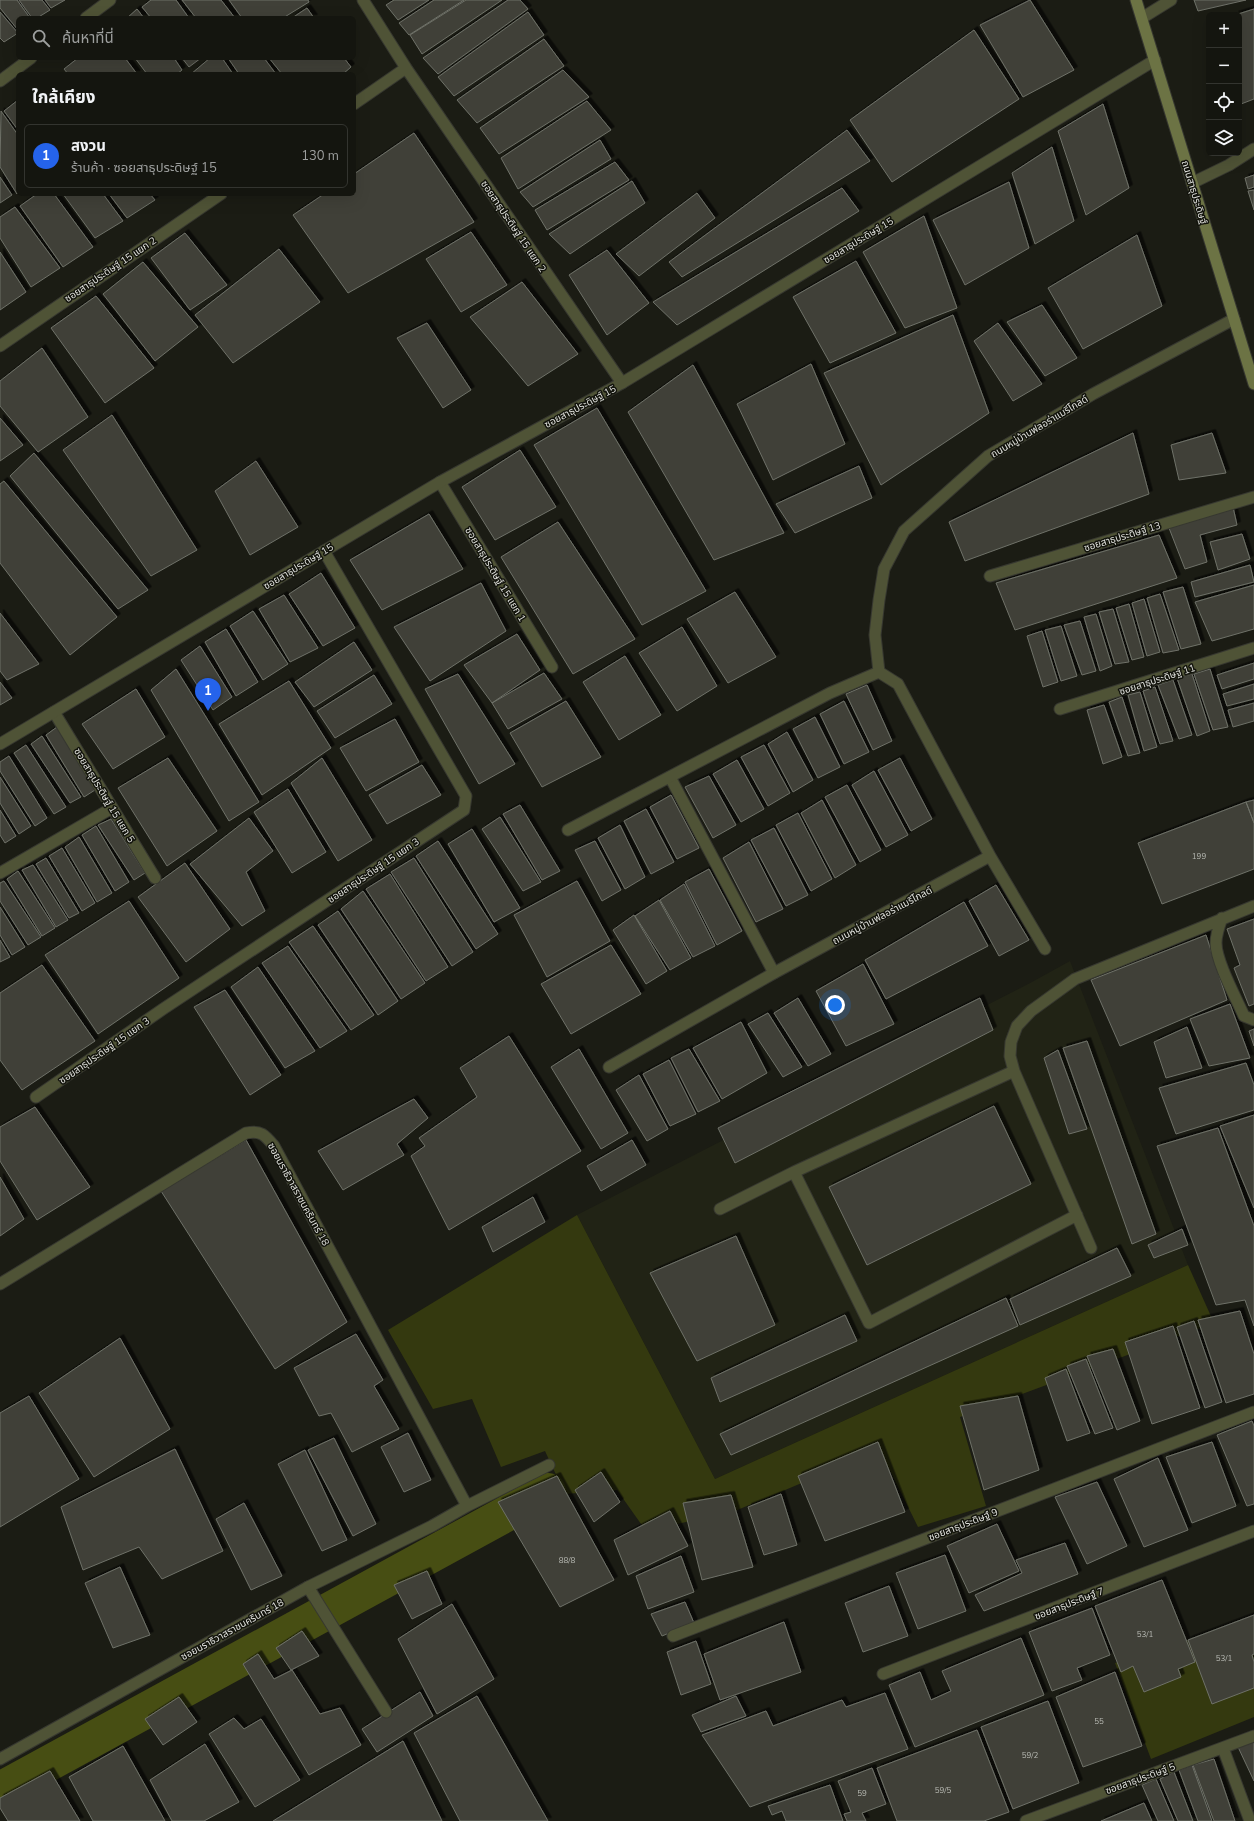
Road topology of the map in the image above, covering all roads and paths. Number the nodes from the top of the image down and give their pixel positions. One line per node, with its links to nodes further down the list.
1 (110, 0): 5 (street)
2 (363, 0): 9 (street, ซอยสาธุประดิษฐ์ 15 แยก 2)
3 (1136, 0): 6 (main road, ถนนสาธุประดิษฐ์)
4 (1171, 0): 6 (street)
5 (89, 16)
6 (1142, 18): 8 (main road, ถนนสาธุประดิษฐ์)
7 (28, 60): 10 (street)
8 (1155, 60): 13 (main road, ถนนสาธุประดิษฐ์); 18 (street, ซอยสาธุประดิษฐ์ 15)
9 (406, 68): 11 (street); 18 (street, ซอยสาธุประดิษฐ์ 15 แยก 2)
10 (0, 81)
11 (356, 103)
12 (1254, 149): 13 (street)
13 (1192, 183): 15 (main road, ถนนสาธุประดิษฐ์)
14 (218, 196): 16 (street, ซอยสาธุประดิษฐ์ 15 แยก 2)
15 (1234, 318): 17 (main road, ถนนสาธุประดิษฐ์); 26 (street, ถนนหมู่บ้านฟลอร่าแมรีโกลด์)
16 (0, 346)
17 (1251, 366): 19 (main road, ถนนสาธุประดิษฐ์)
18 (622, 383): 20 (street, ซอยสาธุประดิษฐ์ 15)
19 (1254, 384)
20 (440, 482): 22 (street, ซอยสาธุประดิษฐ์ 15); 25 (street, ซอยสาธุประดิษฐ์ 15 แยก 1)
21 (1254, 497): 23 (street, ซอยสาธุประดิษฐ์ 13)
22 (324, 551): 28 (street, ซอยสาธุประดิษฐ์ 15); 43 (street, ซอยสาธุประดิษฐ์ 15 แยก 3)
23 (990, 576)
24 (1254, 648): 27 (street, ซอยสาธุประดิษฐ์ 11)
25 (552, 667)
26 (879, 672): 30 (street); 33 (street)
27 (1060, 709)
28 (54, 712): 29 (street, ซอยสาธุประดิษฐ์ 15); 31 (street, ซอยสาธุประดิษฐ์ 15 แยก 5)
29 (0, 744)
30 (670, 777): 32 (street); 39 (street)
31 (112, 808): 34 (street); 35 (street, ซอยสาธุประดิษฐ์ 15 แยก 5)
32 (568, 830)
33 (990, 856): 38 (street); 39 (street, ถนนหมู่บ้านฟลอร่าแมรีโกลด์)
34 (0, 873)
35 (155, 878)
36 (1254, 906): 37 (street)
37 (1222, 918): 40 (street); 42 (street)
38 (1045, 949)
39 (774, 973): 41 (street, ถนนหมู่บ้านฟลอร่าแมรีโกลด์)
40 (1254, 1020)
41 (609, 1067)
42 (1014, 1071): 44 (street); 46 (street)
43 (36, 1097)
44 (794, 1172): 45 (street); 46 (street)
45 (720, 1209)
46 (1077, 1215): 47 (street)
47 (1091, 1248)
48 (0, 1284): 51 (street, ซอยนราธิวาสราชนครินทร์ 18)
49 (1254, 1412): 54 (street, ซอยสาธุประดิษฐ์ 9)
50 (548, 1465): 51 (street, ซอยนราธิวาสราชนครินทร์ 18)
51 (467, 1506): 53 (street, ซอยนราธิวาสราชนครินทร์ 18)
52 (1254, 1530): 55 (street, ซอยสาธุประดิษฐ์ 7)
53 (308, 1587): 56 (street); 59 (street, ซอยนราธิวาสราชนครินทร์ 18)
54 (673, 1636)
55 (883, 1674)
56 (386, 1712)
57 (1254, 1736): 58 (street, ซอยสาธุประดิษฐ์ 5)
58 (1223, 1748): 60 (street, ซอยสาธุประดิษฐ์ 5); 62 (street)
59 (0, 1759)
60 (1046, 1817): 61 (street, ซอยสาธุประดิษฐ์ 5)
61 (1026, 1821)
62 (1250, 1821)

